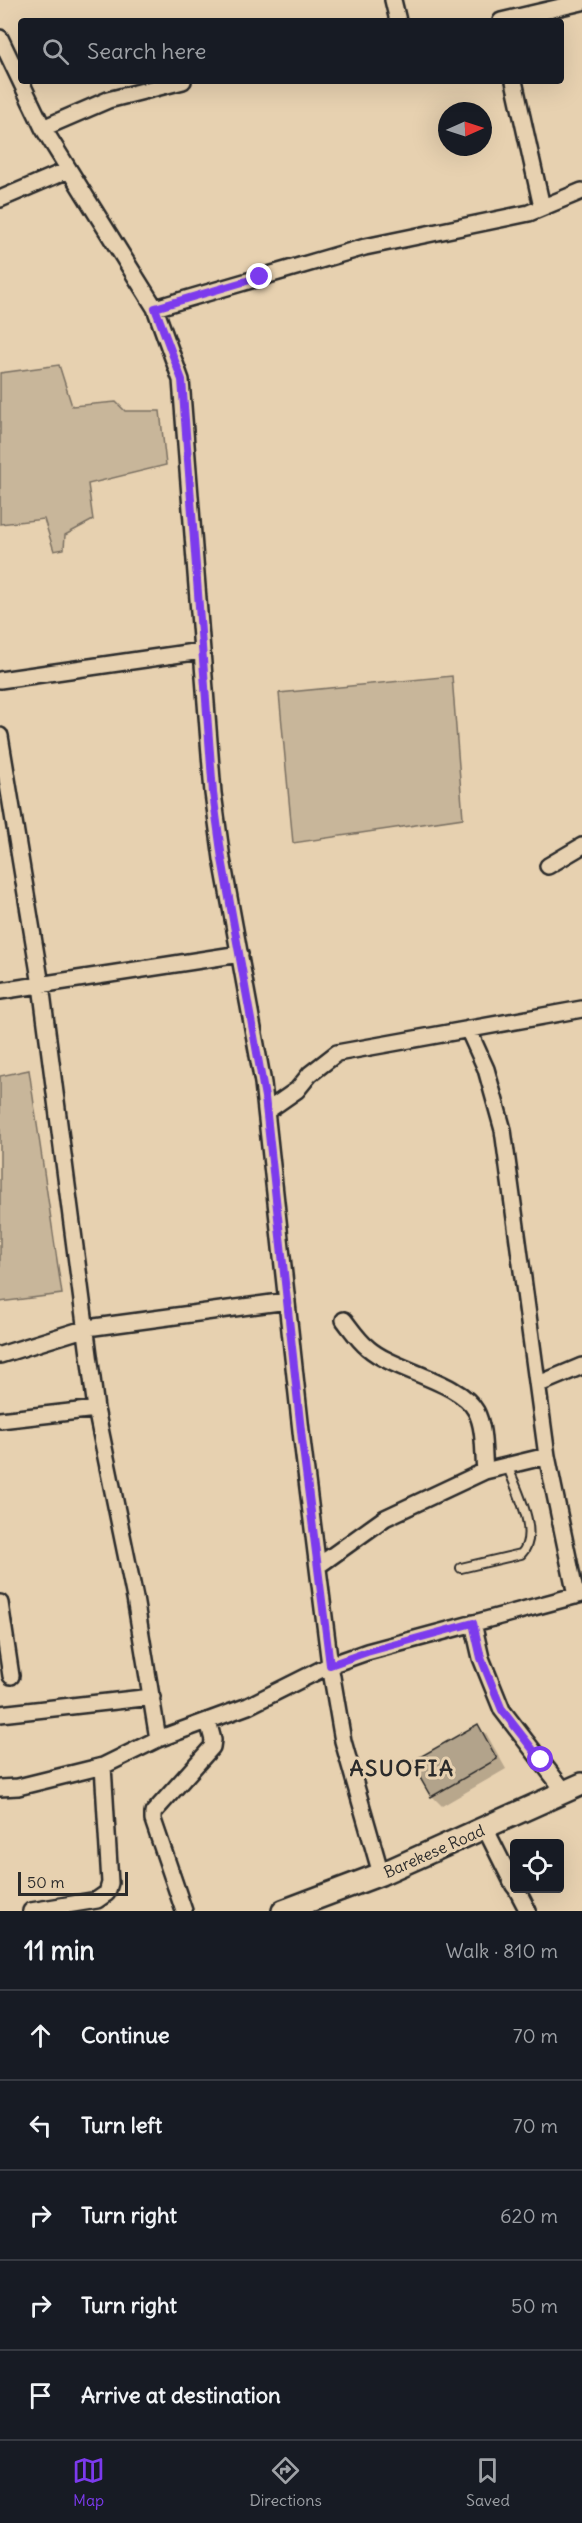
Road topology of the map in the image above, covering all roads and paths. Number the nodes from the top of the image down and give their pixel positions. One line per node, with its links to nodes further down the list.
1 (393, 0): 3 (street)
2 (582, 2): 4 (street)
3 (397, 18)
4 (514, 18)
5 (0, 38): 6 (street)
6 (18, 76)
7 (22, 84): 10 (street)
8 (171, 84): 10 (street)
9 (515, 84): 14 (street)
10 (43, 128): 11 (street)
11 (68, 170): 13 (street); 15 (street)
12 (582, 191): 14 (street)
13 (0, 199)
14 (542, 207): 15 (street)
15 (155, 308): 16 (street)
16 (201, 651): 17 (street); 21 (street)
17 (0, 680)
18 (0, 742): 22 (street)
19 (582, 846): 20 (street)
20 (548, 866)
21 (240, 954): 22 (street); 26 (street)
22 (41, 985): 23 (street); 29 (street)
23 (0, 991)
24 (582, 1009): 25 (street)
25 (468, 1029): 26 (street); 32 (street)
26 (267, 1111): 27 (street)
27 (287, 1301): 29 (street); 38 (street)
28 (344, 1320): 37 (street)
29 (87, 1328): 30 (street); 33 (street)
30 (0, 1355)
31 (582, 1366): 32 (street)
32 (539, 1384): 35 (street)
33 (96, 1409): 34 (street); 45 (street)
34 (0, 1420)
35 (547, 1456): 36 (street); 40 (street)
36 (508, 1467): 37 (street); 39 (lane)
37 (485, 1471): 38 (street)
38 (318, 1566): 43 (street)
39 (461, 1568)
40 (579, 1595): 42 (street)
41 (0, 1603): 44 (street)
42 (473, 1623): 43 (street); 51 (street)
43 (330, 1665): 47 (street); 53 (street)
44 (11, 1676)
45 (152, 1697): 46 (street); 48 (street)
46 (0, 1714)
47 (208, 1721): 48 (street); 57 (street)
48 (158, 1739): 49 (street)
49 (103, 1766): 50 (street); 56 (street)
50 (0, 1788)
51 (573, 1788): 52 (main road, Barekese Road)
52 (485, 1828): 53 (main road, Barekese Road); 54 (street)
53 (381, 1874): 58 (main road, Barekese Road)
54 (510, 1877)
55 (518, 1893): 59 (street)
56 (31, 1911)
57 (184, 1911)
58 (283, 1911)
59 (528, 1911)

